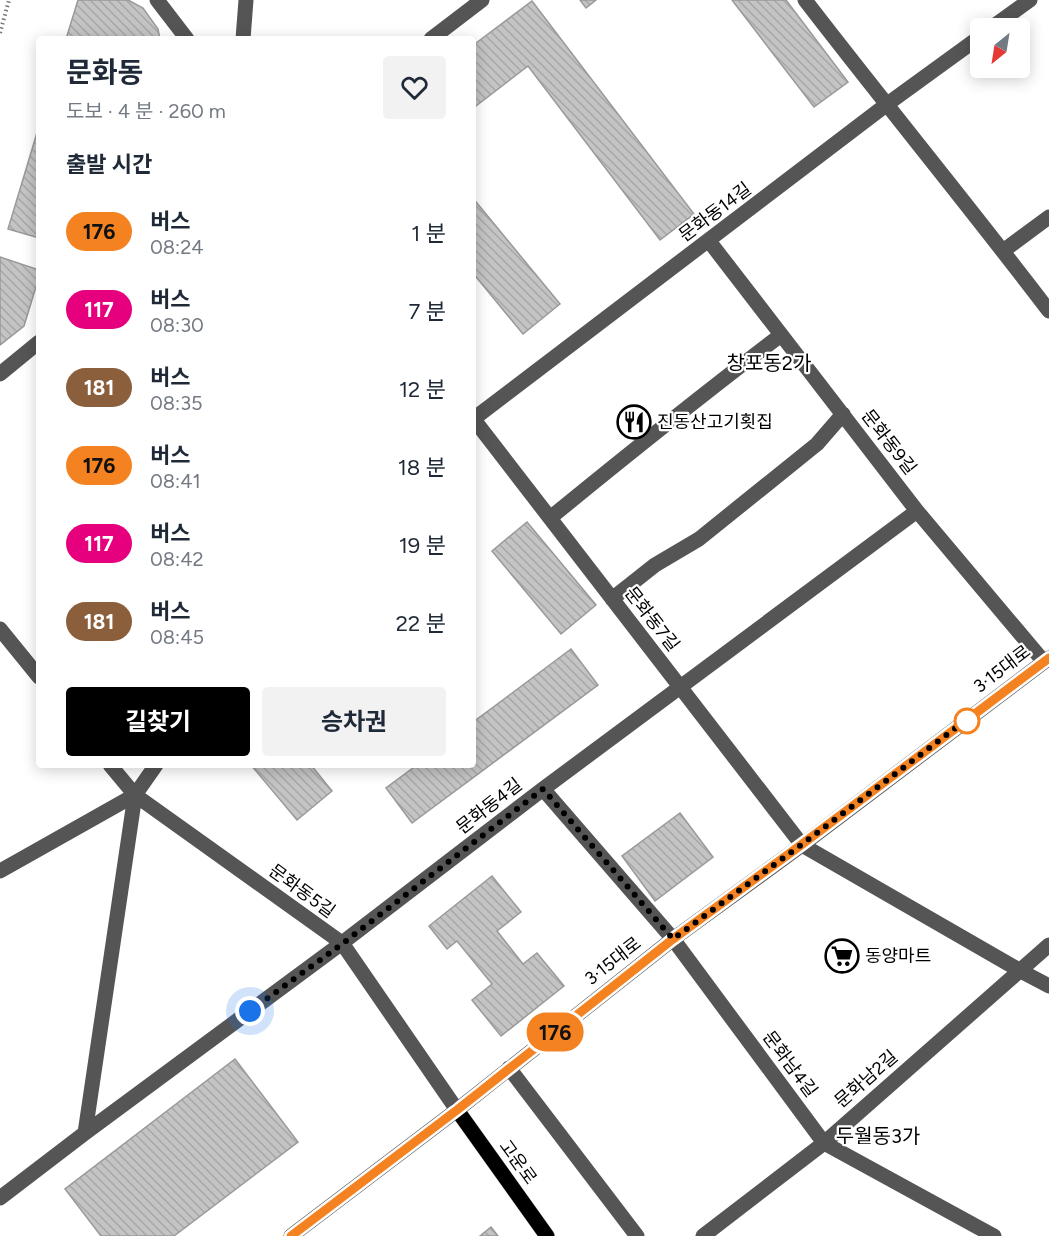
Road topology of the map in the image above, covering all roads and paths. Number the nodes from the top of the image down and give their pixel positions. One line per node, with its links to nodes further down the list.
1 (9, 0): 8 (path)
2 (157, 0): 9 (street)
3 (246, 0): 10 (street)
4 (482, 0): 11 (street)
5 (805, 0): 13 (street)
6 (1030, 0): 7 (street)
7 (1005, 18)
8 (0, 33)
9 (185, 36)
10 (243, 36)
11 (435, 36)
12 (970, 44): 13 (street, 문화동14길)
13 (886, 105): 15 (street, 문화동14길); 16 (street)
14 (1049, 217): 16 (street)
15 (709, 241): 18 (street, 문화동9길); 22 (street, 문화동14길)
16 (1003, 251): 17 (street)
17 (1049, 311)
18 (781, 335): 21 (street, 문화동9길); 25 (street)
19 (36, 344): 20 (street)
20 (0, 374)
21 (843, 414): 24 (street, 문화동9길); 26 (street)
22 (476, 416)
23 (476, 422): 25 (street, 문화동7길)
24 (917, 511): 28 (street, 문화동9길); 30 (street, 문화동4길)
25 (550, 518): 26 (street, 문화동7길)
26 (612, 599): 30 (street, 문화동7길)
27 (0, 629): 29 (street)
28 (1047, 660): 35 (street, 3·15대로)
29 (36, 673)
30 (680, 686): 33 (street, 문화동4길); 35 (street, 문화동7길)
31 (112, 768): 34 (street, 문화동5길)
32 (154, 768): 34 (street)
33 (543, 789): 37 (street, 문화남4길); 38 (street, 문화동4길)
34 (135, 795): 36 (street); 38 (street, 문화동5길); 44 (street)
35 (801, 845): 37 (street, 3·15대로); 40 (street)
36 (0, 871)
37 (673, 939): 42 (street, 3·15대로); 45 (street, 문화남4길)
38 (342, 944): 43 (street, 문화동5길); 44 (street, 문화동4길)
39 (1049, 945): 40 (street, 문화남2길)
40 (1019, 970): 41 (street); 45 (street, 문화남2길)
41 (1049, 986)
42 (509, 1068): 43 (street, 3·15대로); 49 (street)
43 (457, 1110): 47 (street, 3·15대로); 48 (main road, 고운로)
44 (85, 1133): 46 (street, 문화동4길)
45 (824, 1143): 50 (street, 문화남2길); 51 (street, 문화남4길)
46 (0, 1198)
47 (291, 1236)
48 (547, 1236)
49 (637, 1236)
50 (703, 1236)
51 (994, 1236)

